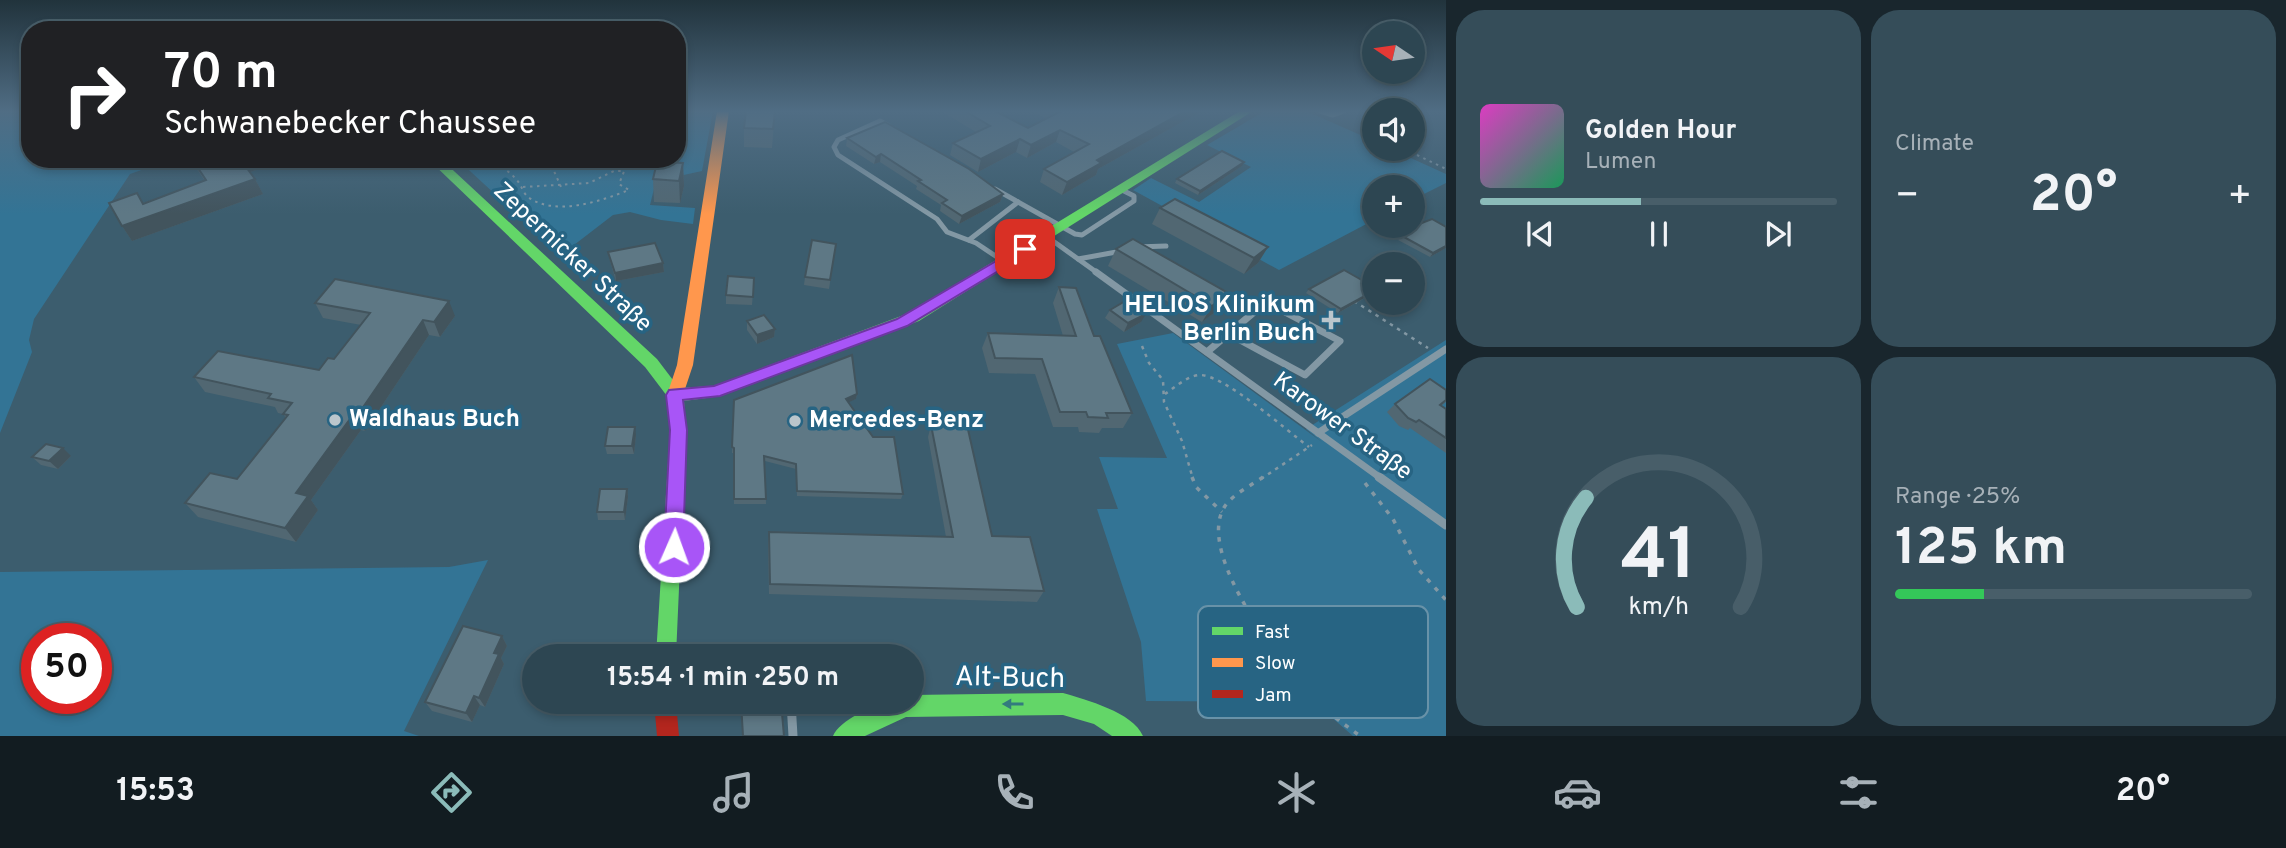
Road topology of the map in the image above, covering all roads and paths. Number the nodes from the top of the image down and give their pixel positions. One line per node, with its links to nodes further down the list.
1 (718, 145): 31 (main road)
2 (835, 145): 17 (lane)
3 (1193, 145): 15 (main road)
4 (1425, 159): 9 (path)
5 (444, 168): 31 (main road, Zepernicker Straße)
6 (504, 168): 12 (path)
7 (547, 168): 13 (path)
8 (624, 168): 10 (path)
9 (1446, 169)
10 (622, 171): 12 (path); 13 (path)
11 (984, 183): 14 (lane)
12 (523, 187): 13 (path)
13 (561, 187)
14 (1018, 202): 15 (lane); 17 (lane)
15 (1061, 227): 16 (main road)
16 (1046, 236): 21 (lane, Karower Straße); 22 (main road)
17 (969, 240): 22 (lane)
18 (1166, 246): 19 (lane)
19 (1129, 249): 20 (lane); 21 (lane)
20 (1141, 256)
21 (1078, 259): 27 (lane, Karower Straße)
22 (1004, 262): 31 (main road)
23 (1351, 299): 28 (path)
24 (1229, 334): 24 (lane); 27 (lane)
25 (1142, 346): 30 (path)
26 (1446, 349): 28 (lane)
27 (1207, 352): 32 (lane, Karower Straße)
28 (1437, 355): 29 (lane); 32 (lane)
29 (1446, 362)
30 (1164, 394): 33 (path); 35 (path)
31 (675, 395): 39 (main road)
32 (1321, 435): 33 (path); 34 (lane, Karower Straße)
33 (1309, 447): 35 (path)
34 (1366, 468): 36 (lane, Karower Straße); 37 (path)
35 (1222, 513): 38 (path)
36 (1446, 526)
37 (1446, 600)
38 (1245, 606)
39 (667, 644)
40 (666, 714): 43 (main road)
41 (792, 714): 44 (lane)
42 (1338, 718): 47 (path)
43 (668, 736)
44 (793, 736)
45 (844, 736): 46 (main road, Alt-Buch, one-way to 45)
46 (1132, 736)
47 (1360, 736)

